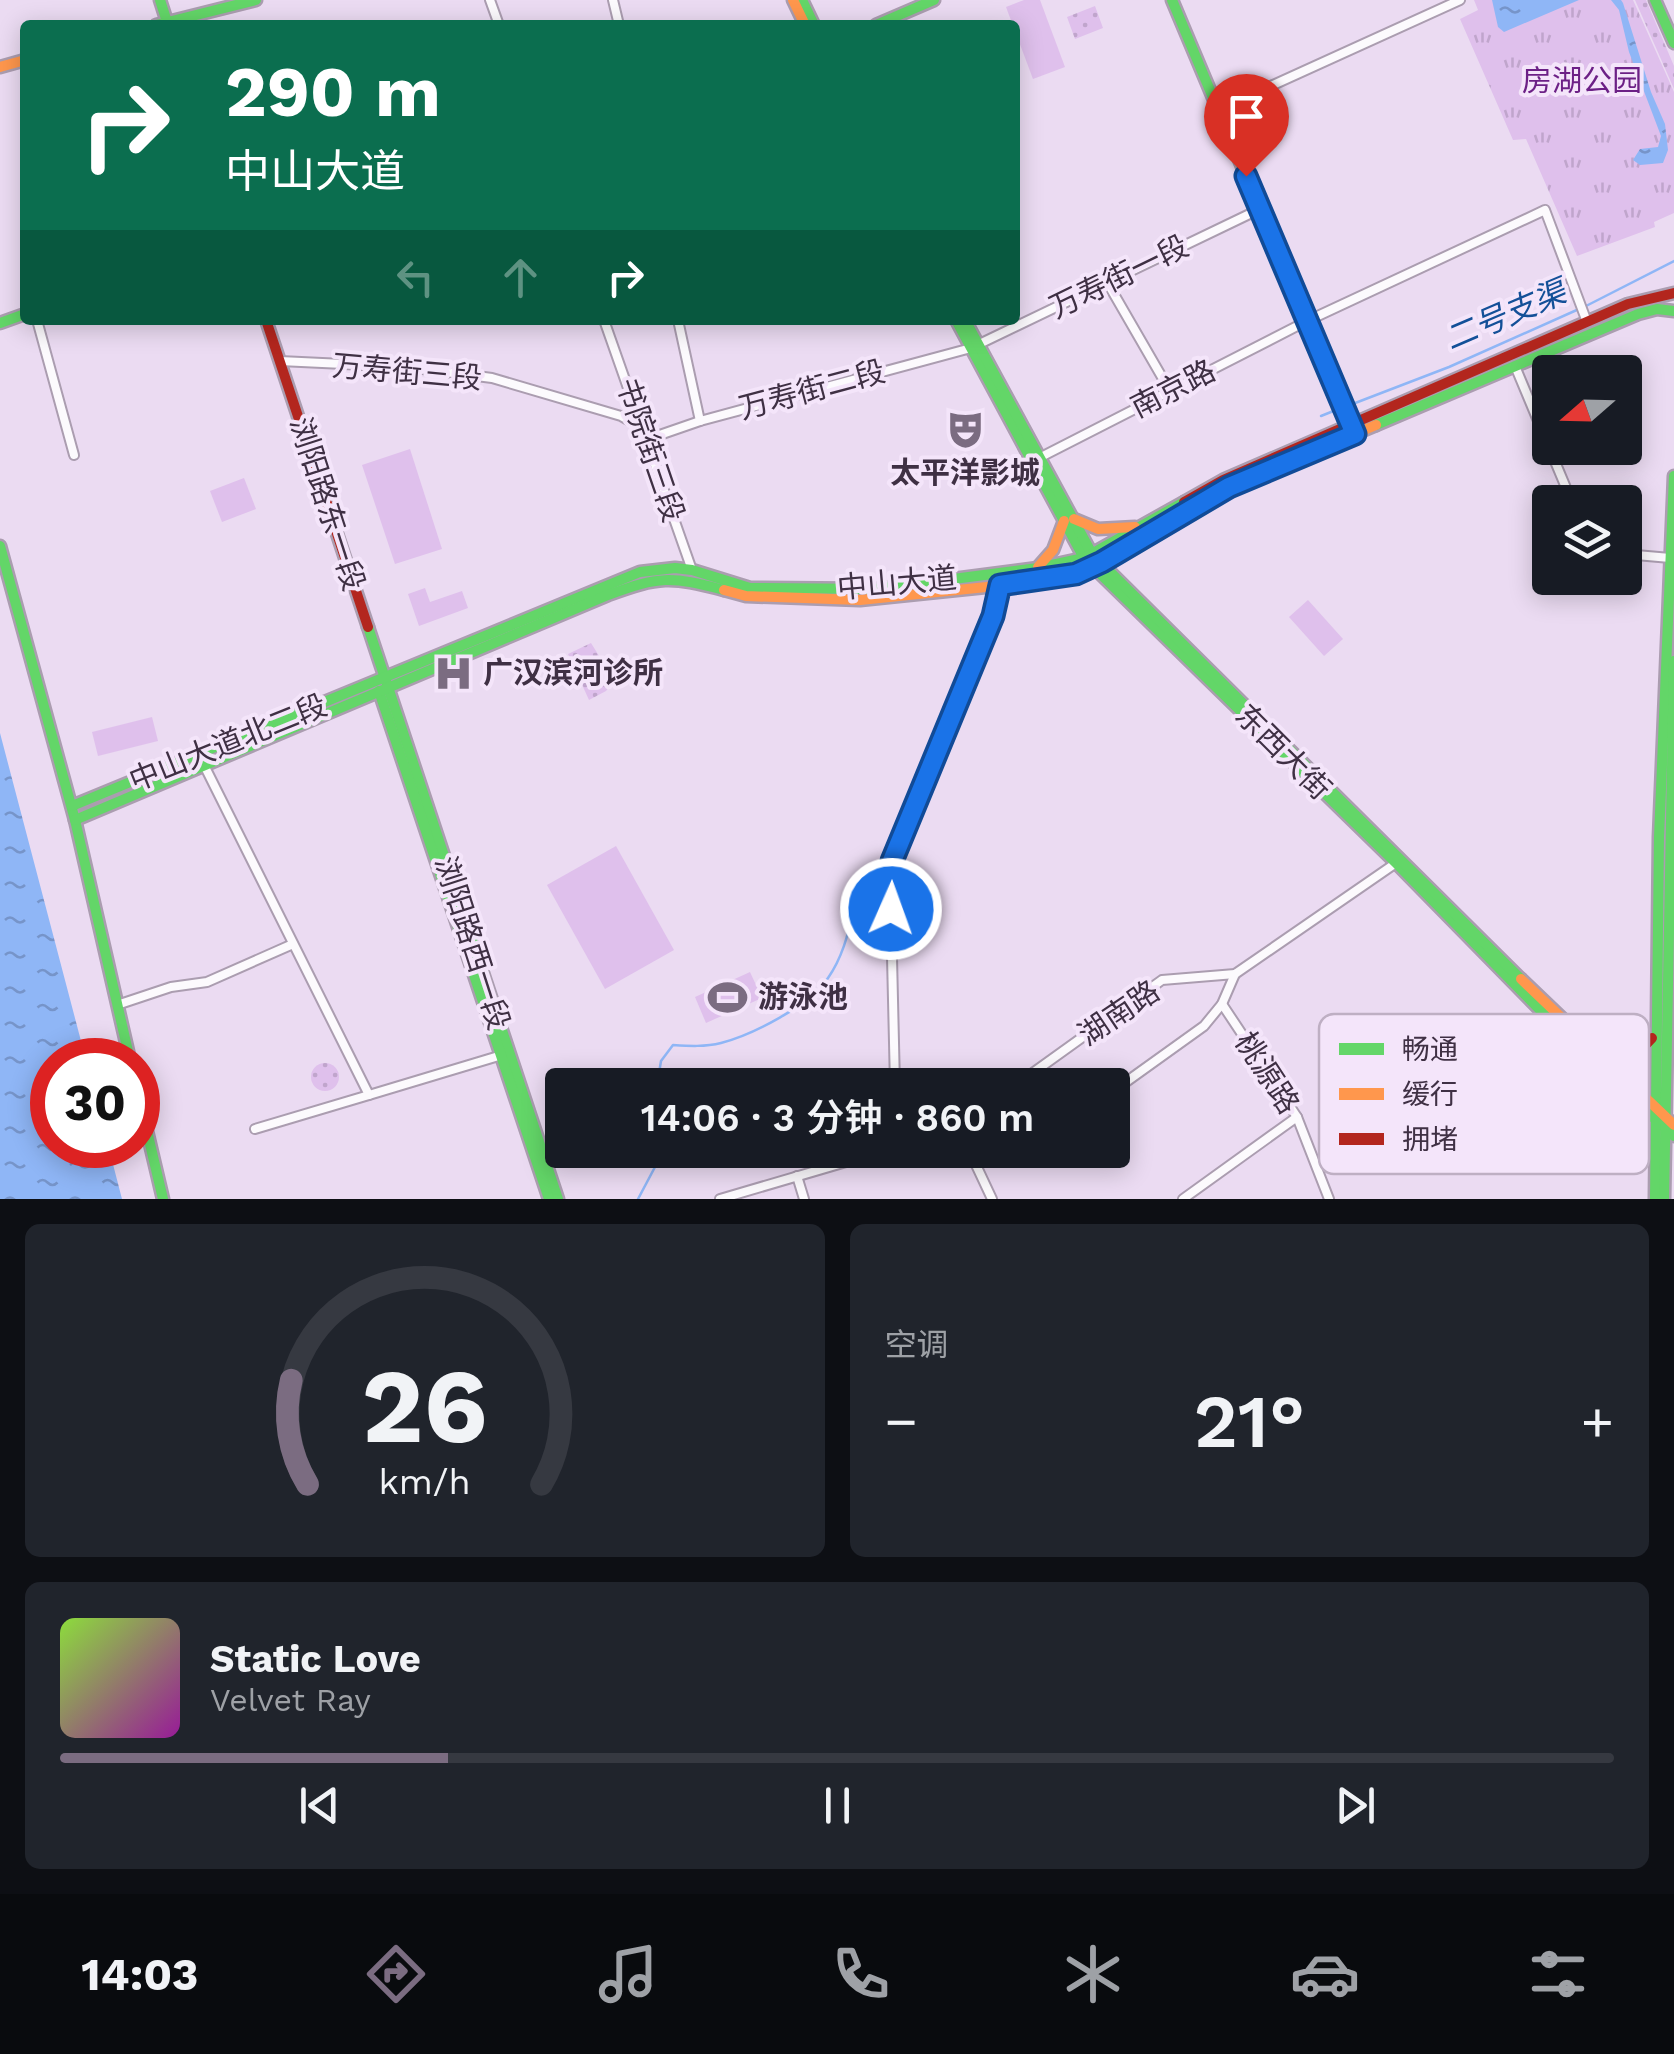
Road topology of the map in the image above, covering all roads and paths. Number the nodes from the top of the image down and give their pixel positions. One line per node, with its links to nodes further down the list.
1 (256, 0): 6 (main road)
2 (934, 0): 7 (main road)
3 (1172, 0): 9 (main road)
4 (1460, 0): 9 (street)
5 (1655, 0): 8 (main road)
6 (178, 20)
7 (888, 20)
8 (1674, 43)
9 (1218, 110): 10 (main road)
10 (1260, 210): 11 (street, 万寿街一段); 15 (main road)
11 (1107, 282): 16 (street, 万寿街一段); 27 (street)
12 (1673, 295): 14 (main road, 中山大道)
13 (1674, 311): 26 (main road, 中山大道)
14 (1584, 312): 15 (street, 南京路); 29 (main road, 中山大道)
15 (1307, 321): 27 (street, 南京路); 29 (main road)
16 (1020, 324)
17 (37, 325): 31 (street)
18 (268, 325): 25 (main road, 浏阳路东一段)
19 (606, 325): 30 (street, 书院街三段)
20 (679, 325): 28 (street)
21 (959, 325): 24 (main road, 东西大街)
22 (967, 325): 24 (main road, 东西大街)
23 (1018, 325): 24 (street, 万寿街一段)
24 (974, 346): 28 (street, 万寿街二段); 32 (main road, 东西大街); 35 (main road, 东西大街)
25 (280, 362): 30 (street, 万寿街三段); 45 (main road, 浏阳路东一段)
26 (1515, 366): 29 (main road, 中山大道); 34 (street)
27 (1170, 391): 32 (street, 南京路)
28 (700, 421): 30 (street, 万寿街二段)
29 (1353, 430): 36 (main road, 中山大道); 40 (main road, 中山大道)
30 (646, 434): 42 (street, 书院街三段)
31 (74, 455)
32 (1040, 458): 35 (main road, 东西大街)
33 (1674, 476): 39 (main road)
34 (1565, 485)
35 (1068, 520): 36 (main road); 40 (main road, 东西大街); 41 (main road)
36 (1141, 526): 40 (main road, 中山大道)
37 (0, 546): 48 (main road)
38 (1642, 556): 39 (street)
39 (1670, 558): 57 (main road)
40 (1093, 560): 41 (main road, 中山大道); 43 (main road, 中山大道); 50 (main road, 东西大街); 56 (main road, 东西大街)
41 (1038, 568): 42 (main road, 中山大道)
42 (692, 575): 43 (main road, 中山大道); 45 (main road, 中山大道)
43 (1000, 585): 61 (street)
44 (1674, 662): 47 (main road)
45 (383, 685): 46 (main road, 中山大道北二段); 48 (main road, 中山大道北二段); 60 (main road, 浏阳路西一段)
46 (205, 767): 49 (main road, 中山大道北二段); 51 (street)
47 (1672, 786): 66 (main road)
48 (72, 806): 49 (main road)
49 (76, 820): 54 (main road)
50 (1396, 863): 52 (street, 湖南路); 55 (main road, 东西大街)
51 (294, 944): 54 (street); 64 (street)
52 (1235, 974): 53 (street, 湖南路); 62 (street, 湖南路)
53 (1222, 1004): 63 (street, 湖南路); 65 (street, 桃源路)
54 (117, 1005): 58 (main road)
55 (1544, 1014)
56 (1556, 1014)
57 (1653, 1037): 59 (main road); 66 (main road)
58 (125, 1038)
59 (1649, 1042)
60 (504, 1054): 64 (street); 76 (main road); 77 (main road, 浏阳路西一段)
61 (895, 1068)
62 (1040, 1068)
63 (1130, 1079)
64 (369, 1095): 67 (street)
65 (1298, 1117): 72 (street, 桃源路); 81 (street)
66 (1662, 1120): 68 (main road, 东西大街); 83 (main road); 84 (main road)
67 (255, 1129)
68 (1674, 1136)
69 (155, 1168): 75 (main road)
70 (825, 1168): 74 (street)
71 (977, 1168): 80 (street)
72 (1319, 1173)
73 (1320, 1174): 82 (street, 桃源路)
74 (797, 1176): 78 (street); 79 (street)
75 (162, 1199)
76 (549, 1199)
77 (558, 1199)
78 (720, 1199)
79 (804, 1199)
80 (992, 1199)
81 (1184, 1199)
82 (1329, 1199)
83 (1654, 1199)
84 (1664, 1199)

